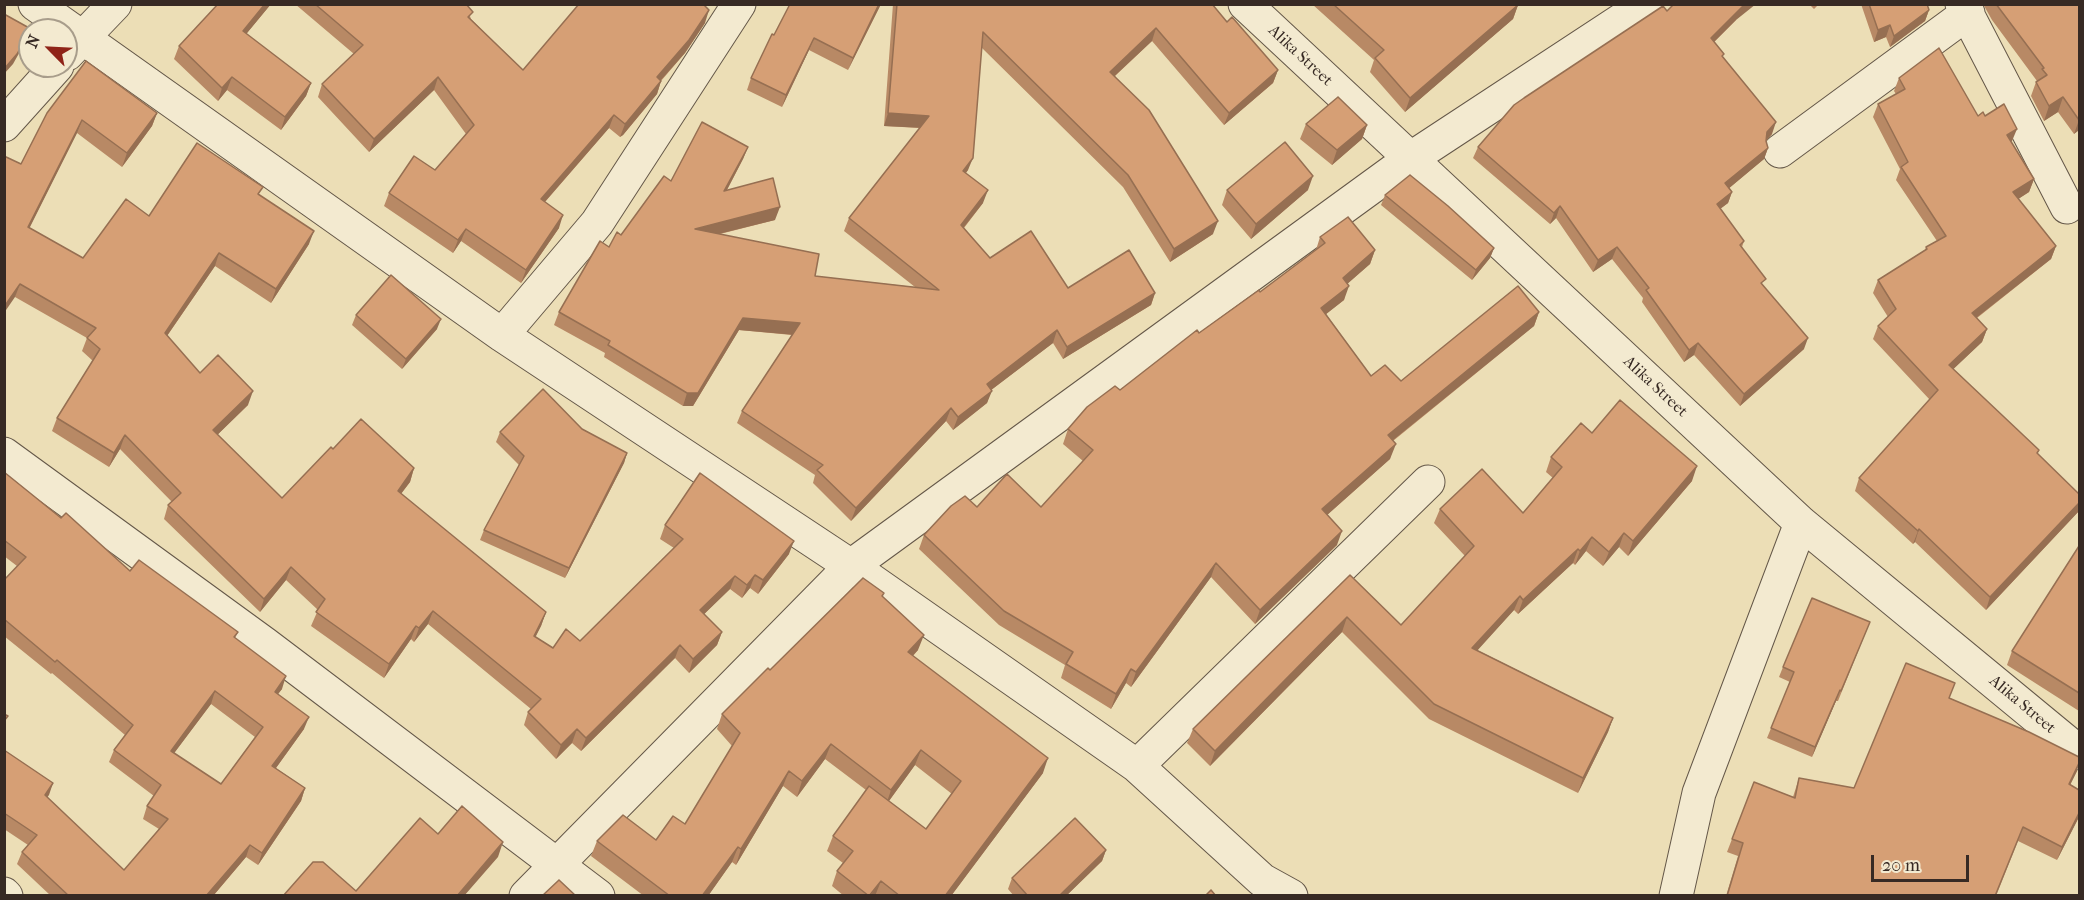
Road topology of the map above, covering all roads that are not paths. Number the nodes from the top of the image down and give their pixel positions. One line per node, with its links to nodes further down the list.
1 (34, 4): 7 (street)
2 (115, 4): 8 (street)
3 (739, 4): 15 (street)
4 (1245, 4): 13 (street, Alika Street)
5 (1646, 4): 13 (street)
6 (1965, 9): 12 (street); 14 (street)
7 (47, 18)
8 (78, 42)
9 (78, 49): 15 (street)
10 (46, 78): 11 (street)
11 (4, 125)
12 (1780, 151)
13 (1410, 159): 18 (street, Alika Street); 19 (street)
14 (2067, 207)
15 (502, 335): 19 (street)
16 (4, 454): 22 (street)
17 (1428, 482): 21 (street)
18 (1801, 523): 20 (street, Alika Street); 26 (street)
19 (851, 566): 21 (street); 22 (street)
20 (2079, 753)
21 (1137, 766): 25 (street)
22 (557, 864): 23 (street); 24 (street)
23 (526, 896)
24 (598, 896)
25 (1292, 896)
26 (1676, 896)

